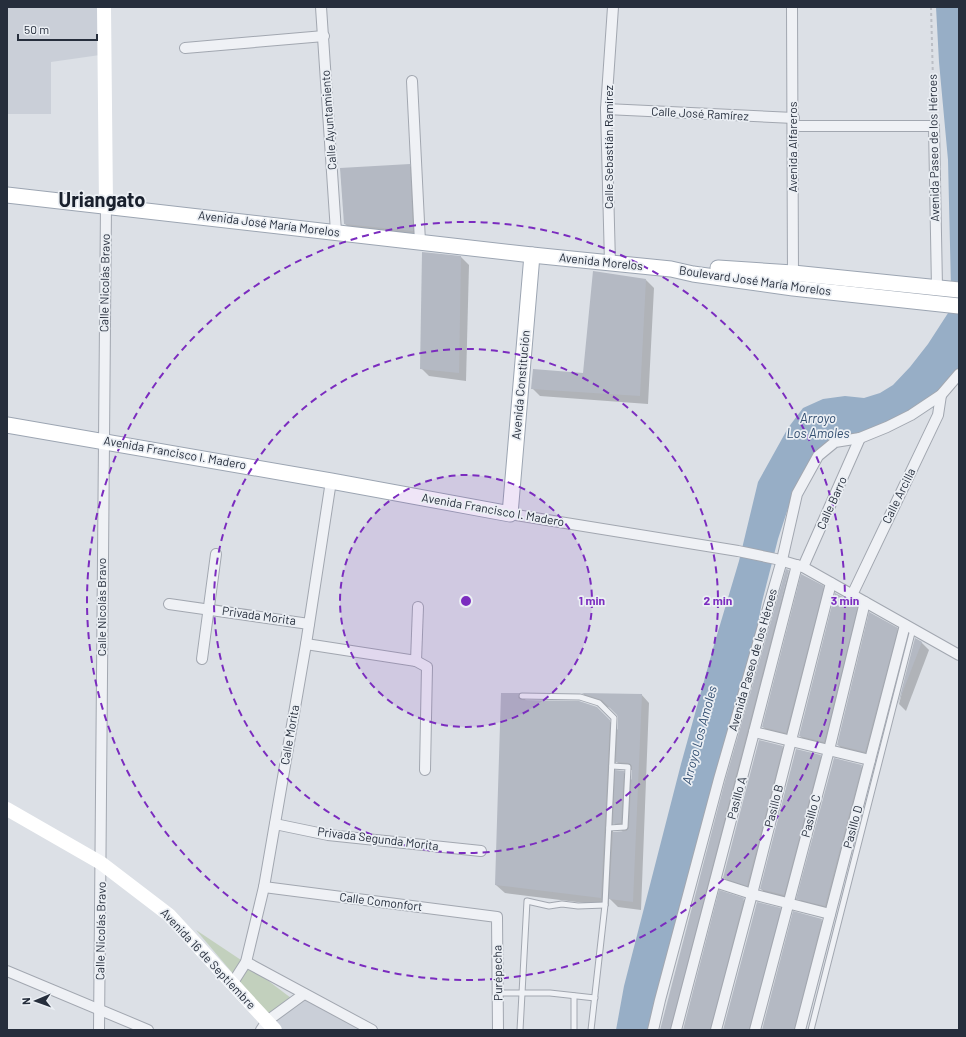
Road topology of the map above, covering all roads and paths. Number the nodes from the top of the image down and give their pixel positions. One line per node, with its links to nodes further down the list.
1 (104, 7): 13 (street)
2 (321, 7): 6 (street, Calle Ayuntamiento)
3 (613, 7): 9 (street, Calle Sebastián Ramírez)
4 (792, 7): 10 (street, Avenida Alfareros)
5 (931, 7): 11 (path, Avenida Paseo de los Héroes)
6 (324, 36): 7 (street); 14 (street, Calle Ayuntamiento)
7 (185, 48)
8 (412, 81): 15 (street)
9 (606, 109): 10 (street, Calle José Ramírez); 17 (street, Calle Sebastián Ramírez)
10 (794, 122): 11 (street, Calle José Ramírez); 19 (street, Avenida Alfareros)
11 (934, 126): 20 (street, Avenida Paseo de los Héroes)
12 (7, 195): 13 (main road, Avenida José María Morelos)
13 (106, 205): 14 (main road, Avenida José María Morelos); 25 (street, Calle Nicolás Bravo)
14 (336, 232): 15 (main road, Avenida José María Morelos)
15 (420, 242): 16 (main road, Avenida José María Morelos)
16 (532, 255): 17 (main road, Avenida Morelos); 27 (main road, Avenida Constitución)
17 (610, 263): 18 (main road, Avenida Morelos)
18 (671, 269): 19 (main road, Boulevard José María Morelos)
19 (793, 280): 20 (main road, Boulevard José María Morelos)
20 (949, 295)
21 (959, 374): 22 (street, Avenida Paseo de los Héroes)
22 (941, 395): 24 (street, Avenida Paseo de los Héroes); 32 (street, Calle Arcilla)
23 (7, 425): 25 (main road, Avenida Francisco I. Madero)
24 (860, 438): 29 (street, Avenida Paseo de los Héroes); 30 (street, Calle Barro)
25 (103, 441): 26 (main road, Avenida Francisco I. Madero); 54 (street, Calle Nicolás Bravo)
26 (331, 481): 27 (main road, Avenida Francisco I. Madero); 37 (street, Calle Morita)
27 (510, 514): 29 (street, Avenida Francisco I. Madero)
28 (216, 554): 36 (street, Privada Morita)
29 (779, 559): 30 (street, Avenida Francisco I. Madero); 79 (street, Avenida Paseo de los Héroes)
30 (800, 566): 31 (street, Avenida Francisco I. Madero); 44 (street, Pasillo A)
31 (830, 583): 32 (street, Avenida Francisco I. Madero); 45 (street, Pasillo B)
32 (852, 595): 33 (street, Avenida Francisco I. Madero)
33 (865, 602): 38 (street, Avenida Francisco I. Madero); 46 (street, Pasillo C)
34 (169, 604): 36 (street, Privada Morita)
35 (418, 607): 42 (street)
36 (208, 609): 37 (street, Privada Morita); 41 (street, Privada Morita)
37 (309, 624): 39 (street, Calle Morita)
38 (909, 627): 40 (street, Avenida Francisco I. Madero); 47 (street, Pasillo D); 84 (lane)
39 (306, 644): 42 (street); 51 (street, Calle Morita)
40 (959, 655)
41 (202, 659)
42 (416, 661): 49 (street)
43 (522, 696): 48 (lane)
44 (754, 732): 45 (street); 55 (street, Pasillo A)
45 (790, 741): 46 (street); 57 (street, Pasillo B)
46 (829, 750): 47 (street); 58 (street, Pasillo C)
47 (870, 760): 60 (street, Pasillo D)
48 (612, 766): 52 (lane); 52 (lane)
49 (424, 770)
50 (7, 809): 54 (street, Avenida 16 de Septiembre)
51 (275, 824): 53 (street, Privada Segunda Morita); 56 (street, Calle Morita)
52 (609, 828): 59 (lane)
53 (481, 851)
54 (101, 863): 64 (street, Avenida 16 de Septiembre); 70 (street, Calle Nicolás Bravo)
55 (715, 882): 57 (street); 80 (street, Pasillo A)
56 (264, 887): 61 (street, Calle Comonfort); 62 (street, Calle Morita)
57 (752, 894): 58 (street); 81 (street, Pasillo B)
58 (787, 903): 60 (street); 82 (street, Pasillo C)
59 (605, 905): 67 (lane); 69 (lane)
60 (830, 914): 83 (street, Pasillo D)
61 (498, 917): 65 (street, Purépecha)
62 (246, 962): 64 (street, Calle Morita); 66 (street)
63 (7, 971): 70 (street)
64 (232, 984): 71 (street, Avenida 16 de Septiembre)
65 (499, 993): 67 (lane); 75 (street, Purépecha)
66 (304, 994): 71 (street, Avenida 16 de Septiembre); 74 (street)
67 (522, 994): 68 (lane); 76 (lane)
68 (574, 996): 69 (lane); 77 (lane)
69 (595, 998): 78 (lane)
70 (100, 1009): 72 (street, Calle Nicolás Bravo); 73 (street)
71 (268, 1027)
72 (99, 1030)
73 (148, 1030)
74 (372, 1030)
75 (498, 1030)
76 (520, 1030)
77 (574, 1030)
78 (592, 1030)
79 (653, 1030)
80 (676, 1030)
81 (716, 1030)
82 (755, 1030)
83 (800, 1030)
84 (811, 1030)

